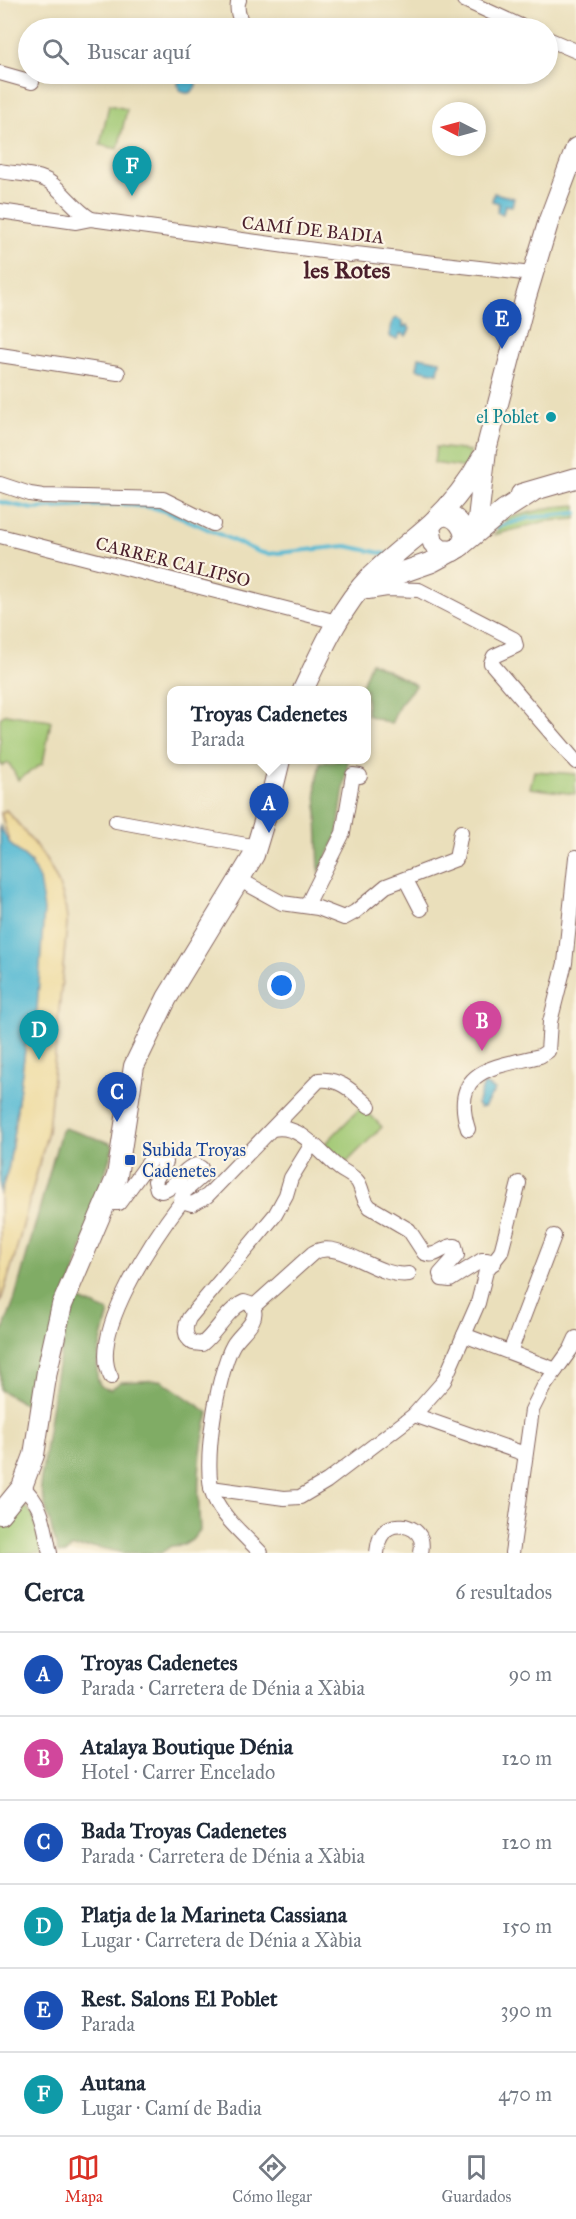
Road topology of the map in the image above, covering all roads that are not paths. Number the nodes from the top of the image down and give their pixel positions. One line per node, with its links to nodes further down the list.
1 (464, 0): 4 (street)
2 (235, 1): 3 (street)
3 (239, 18)
4 (503, 18)
5 (558, 43): 6 (street)
6 (576, 51)
7 (0, 73): 8 (street)
8 (18, 78)
9 (576, 148): 13 (street)
10 (0, 171): 12 (street)
11 (0, 211): 12 (street, CAMÍ DE BADIA)
12 (91, 219): 13 (street, CAMÍ DE BADIA)
13 (532, 274): 16 (street)
14 (0, 355): 15 (street)
15 (118, 373)
16 (486, 450): 20 (street); 21 (street)
17 (576, 478): 19 (street)
18 (0, 484): 22 (street)
19 (532, 492): 20 (street); 24 (street)
20 (480, 505): 21 (street); 24 (street)
21 (440, 519): 24 (street); 24 (street); 25 (street)
22 (213, 524)
23 (0, 536): 26 (street, CARRER CALIPSO)
24 (463, 543): 25 (street)
25 (353, 600): 26 (street); 28 (street)
26 (338, 622): 27 (street)
27 (305, 686)
28 (576, 762)
29 (279, 764): 33 (street)
30 (360, 776): 37 (street)
31 (116, 821): 33 (street)
32 (461, 832): 36 (street)
33 (257, 847): 35 (street)
34 (576, 857): 41 (street)
35 (240, 880): 37 (street); 45 (street)
36 (406, 880): 37 (street); 38 (street)
37 (307, 905)
38 (421, 909)
39 (369, 1106): 40 (street)
40 (273, 1129): 42 (street); 44 (street)
41 (468, 1129)
42 (312, 1144): 47 (street); 49 (street)
43 (519, 1183): 47 (street)
44 (182, 1201): 45 (street); 54 (street)
45 (106, 1203): 57 (street)
46 (554, 1236): 52 (street)
47 (494, 1263): 50 (street)
48 (409, 1274): 49 (street)
49 (253, 1307): 58 (street)
50 (464, 1335): 52 (street); 55 (street)
51 (574, 1346): 53 (street)
52 (510, 1353): 53 (street)
53 (556, 1370): 56 (street)
54 (111, 1377)
55 (414, 1415): 56 (street); 58 (street)
56 (525, 1454): 64 (street)
57 (22, 1487): 59 (street); 60 (street)
58 (211, 1488): 61 (street)
59 (0, 1514)
60 (50, 1553)
61 (261, 1553)
62 (376, 1553): 63 (street)
63 (421, 1553)
64 (512, 1553)

